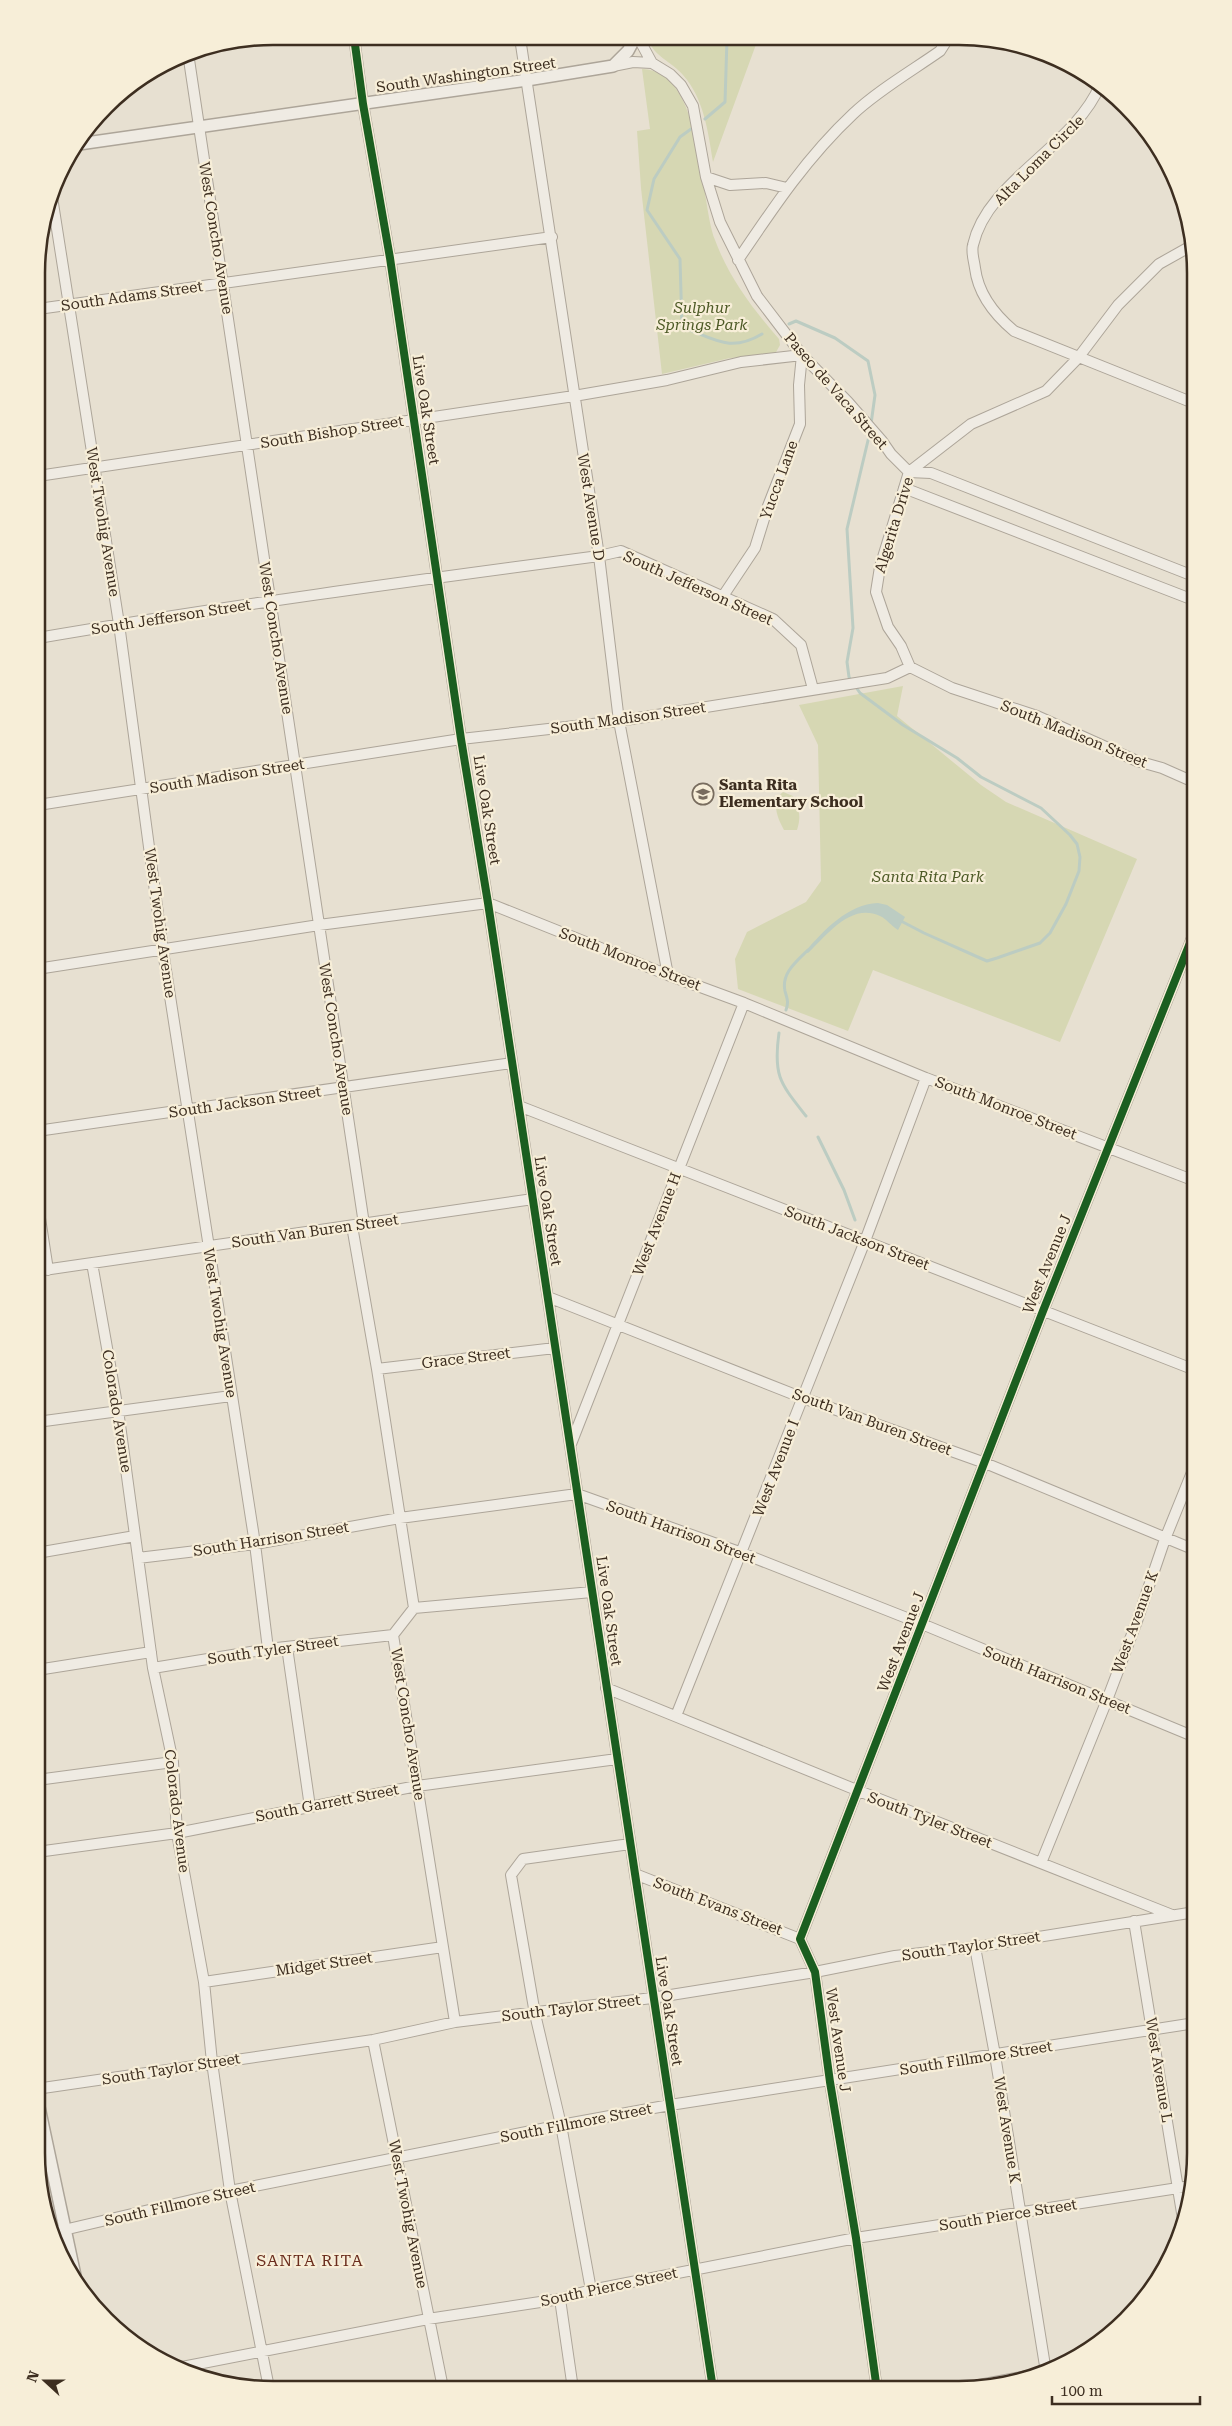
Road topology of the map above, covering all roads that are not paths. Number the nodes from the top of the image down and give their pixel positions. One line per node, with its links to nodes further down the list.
1 (355, 45): 11 (street, Live Oak Street)
2 (521, 45): 9 (street, West Avenue D)
3 (631, 45): 8 (street)
4 (643, 45): 7 (street, Paseo de Vaca Street)
5 (944, 45): 15 (street)
6 (189, 61): 12 (street, West Concho Avenue)
7 (652, 63): 8 (street); 14 (street, Paseo de Vaca Street)
8 (613, 66): 9 (street, South Washington Street)
9 (527, 80): 11 (street, South Washington Street); 17 (street, West Avenue D)
10 (1097, 91): 25 (street, Alta Loma Circle)
11 (362, 104): 12 (street, South Washington Street); 19 (street, Live Oak Street)
12 (199, 127): 13 (street, South Washington Street); 21 (street, West Concho Avenue)
13 (86, 143)
14 (706, 177): 15 (street); 20 (street, Paseo de Vaca Street)
15 (787, 188): 20 (street)
16 (54, 210): 22 (street, West Twohig Avenue)
17 (552, 237): 19 (street, South Adams Street); 26 (street, West Avenue D)
18 (1186, 249): 25 (street, Algerita Drive)
19 (390, 258): 21 (street, South Adams Street); 28 (street, Live Oak Street)
20 (738, 260): 24 (street, Paseo de Vaca Street)
21 (222, 283): 22 (street, South Adams Street); 29 (street, West Concho Avenue)
22 (68, 305): 23 (street, South Adams Street); 30 (street, West Twohig Avenue)
23 (45, 308)
24 (802, 355): 26 (street, South Bishop Street); 31 (street, Paseo de Vaca Street); 37 (street, Yucca Lane)
25 (1078, 358): 27 (street, Alta Loma Circle); 31 (street, Algerita Drive)
26 (574, 396): 28 (street, South Bishop Street); 34 (street, West Avenue D)
27 (1187, 400)
28 (413, 419): 29 (street, South Bishop Street); 36 (street, Live Oak Street)
29 (247, 445): 30 (street, South Bishop Street); 39 (street, West Concho Avenue)
30 (94, 469): 32 (street, South Bishop Street); 40 (street, West Twohig Avenue)
31 (909, 472): 33 (street, Algerita Drive); 35 (street)
32 (45, 475)
33 (904, 488): 38 (street); 42 (street, Algerita Drive)
34 (598, 556): 36 (street, South Jefferson Street); 37 (street, South Jefferson Street); 44 (street, West Avenue D)
35 (1187, 573)
36 (438, 577): 39 (street, South Jefferson Street); 45 (street, Live Oak Street)
37 (723, 596): 43 (street, South Jefferson Street)
38 (1187, 598)
39 (270, 602): 40 (street, South Jefferson Street); 46 (street, West Concho Avenue)
40 (119, 624): 41 (street, South Jefferson Street); 48 (street, West Twohig Avenue)
41 (45, 637)
42 (910, 667): 43 (street, South Madison Street); 47 (street, South Madison Street)
43 (813, 689): 44 (street, South Madison Street)
44 (619, 722): 45 (street, South Madison Street); 57 (street, West Avenue D)
45 (461, 739): 46 (street, South Madison Street); 50 (street, Live Oak Street)
46 (295, 765): 48 (street, South Madison Street); 51 (street, West Concho Avenue)
47 (1187, 779)
48 (141, 790): 49 (street, South Madison Street); 52 (street, West Twohig Avenue)
49 (45, 804)
50 (488, 903): 51 (street, South Monroe Street); 57 (street, South Monroe Street); 59 (street, Live Oak Street)
51 (319, 925): 52 (street, South Monroe Street); 61 (street, West Concho Avenue)
52 (163, 951): 56 (street, South Monroe Street); 63 (street, West Twohig Avenue)
53 (1187, 953): 54 (street, West Avenue J)
54 (1184, 961): 55 (street); 65 (street, West Avenue J)
55 (1187, 962)
56 (45, 968)
57 (668, 975): 58 (street, South Monroe Street)
58 (744, 1003): 60 (street, South Monroe Street); 66 (street, West Avenue H)
59 (512, 1063): 61 (street, South Jackson Street); 62 (street, Live Oak Street)
60 (926, 1078): 65 (street, South Monroe Street); 71 (street, West Avenue I)
61 (344, 1089): 63 (street, South Jackson Street); 69 (street, West Concho Avenue)
62 (519, 1106): 66 (street, South Jackson Street); 68 (street, Live Oak Street)
63 (187, 1110): 64 (street, South Jackson Street); 72 (street, West Twohig Avenue)
64 (45, 1130)
65 (1110, 1148): 67 (street, South Monroe Street); 78 (street, West Avenue J)
66 (679, 1169): 71 (street, South Jackson Street); 79 (street, West Avenue H)
67 (1187, 1178)
68 (533, 1199): 69 (street, South Van Buren Street); 77 (street, Live Oak Street)
69 (364, 1224): 70 (street, South Van Buren Street)
70 (352, 1226): 72 (street, South Van Buren Street); 82 (street)
71 (865, 1241): 78 (street, South Jackson Street); 84 (street, West Avenue I)
72 (208, 1247): 74 (street, South Van Buren Street); 83 (street, West Twohig Avenue)
73 (45, 1251): 75 (street)
74 (92, 1263): 75 (street, South Van Buren Street); 85 (street, Colorado Avenue)
75 (48, 1270): 76 (street, South Van Buren Street)
76 (45, 1271)
77 (548, 1297): 79 (street, South Van Buren Street); 80 (street, Live Oak Street)
78 (1043, 1311): 81 (street, South Jackson Street); 88 (street, West Avenue J)
79 (618, 1325): 84 (street, South Van Buren Street); 87 (street, West Avenue H)
80 (555, 1348): 82 (street, Grace Street); 87 (street, Live Oak Street)
81 (1187, 1367)
82 (378, 1369): 91 (street)
83 (231, 1396): 85 (street); 94 (street, West Twohig Avenue)
84 (803, 1398): 88 (street, South Van Buren Street); 97 (street, West Avenue I)
85 (118, 1410): 86 (street); 92 (street, Colorado Avenue)
86 (45, 1421)
87 (570, 1446): 90 (street, Live Oak Street)
88 (985, 1463): 93 (street, South Van Buren Street); 101 (street, West Avenue J)
89 (1187, 1484): 93 (street, West Avenue K)
90 (577, 1494): 91 (street, South Harrison Street); 97 (street, South Harrison Street); 99 (street, Live Oak Street)
91 (400, 1518): 94 (street, South Harrison Street); 100 (street)
92 (135, 1536): 96 (street); 98 (street, Colorado Avenue)
93 (1165, 1538): 95 (street, South Van Buren Street); 109 (street, West Avenue K)
94 (255, 1544): 98 (street, South Harrison Street); 104 (street, West Twohig Avenue)
95 (1187, 1547)
96 (45, 1552)
97 (742, 1553): 101 (street, South Harrison Street); 110 (street, West Avenue I)
98 (138, 1558): 105 (street, Colorado Avenue)
99 (592, 1592): 100 (street); 108 (street, Live Oak Street)
100 (414, 1608): 102 (street, West Concho Avenue)
101 (922, 1624): 109 (street, South Harrison Street); 116 (street, West Avenue J)
102 (393, 1636): 103 (street, South Tyler Street); 115 (street, West Concho Avenue)
103 (287, 1646): 104 (street, South Tyler Street); 117 (street)
104 (268, 1648): 106 (street, South Tyler Street)
105 (151, 1652): 106 (street, Colorado Avenue); 107 (street)
106 (153, 1668): 113 (street, Colorado Avenue)
107 (45, 1669)
108 (606, 1688): 110 (street, South Tyler Street); 112 (street, Live Oak Street)
109 (1106, 1700): 111 (street, South Harrison Street); 121 (street, West Avenue K)
110 (676, 1716): 116 (street, South Tyler Street)
111 (1187, 1734)
112 (618, 1759): 115 (street, South Garrett Street); 119 (street, Live Oak Street)
113 (173, 1762): 114 (street); 118 (street, Colorado Avenue)
114 (45, 1779)
115 (417, 1786): 117 (street, South Garrett Street); 127 (street, West Concho Avenue)
116 (858, 1792): 121 (street, South Tyler Street); 126 (street, West Avenue J)
117 (310, 1807): 118 (street, South Garrett Street)
118 (177, 1833): 120 (street, South Garrett Street); 130 (street, Colorado Avenue)
119 (630, 1844): 122 (street, Live Oak Street); 132 (street)
120 (45, 1851)
121 (1041, 1863): 124 (street, South Tyler Street)
122 (635, 1874): 126 (street, South Evans Street); 131 (street, Live Oak Street)
123 (1187, 1913): 124 (street, South Taylor Street)
124 (1172, 1915): 125 (street, South Taylor Street)
125 (1134, 1921): 128 (street, South Taylor Street); 135 (street, West Avenue L)
126 (800, 1939): 129 (street, West Avenue J)
127 (443, 1947): 130 (street, Midget Street); 133 (street, West Concho Avenue)
128 (975, 1948): 129 (street, South Taylor Street); 137 (street, West Avenue K)
129 (815, 1972): 131 (street, South Taylor Street); 139 (street, West Avenue J)
130 (204, 1982): 138 (street, Colorado Avenue)
131 (652, 1998): 132 (street, South Taylor Street); 141 (street, Live Oak Street)
132 (535, 2014): 133 (street, South Taylor Street); 142 (street)
133 (455, 2022): 136 (street, South Taylor Street)
134 (1187, 2024): 135 (street, South Fillmore Street)
135 (1152, 2029): 137 (street, South Fillmore Street); 146 (street, West Avenue L)
136 (373, 2040): 138 (street, South Taylor Street); 144 (street, West Twohig Avenue)
137 (995, 2055): 139 (street, South Fillmore Street); 149 (street, West Avenue K)
138 (212, 2062): 140 (street, South Taylor Street); 147 (street, Colorado Avenue)
139 (830, 2082): 141 (street, South Fillmore Street); 152 (street, West Avenue J)
140 (45, 2090)
141 (670, 2105): 142 (street, South Fillmore Street); 154 (street, Live Oak Street)
142 (561, 2125): 144 (street, South Fillmore Street); 155 (street)
143 (45, 2134): 150 (street)
144 (398, 2156): 147 (street, South Fillmore Street); 157 (street, West Twohig Avenue)
145 (1184, 2187): 146 (street, South Pierce Street)
146 (1178, 2188): 148 (street, West Avenue L); 149 (street, South Pierce Street)
147 (230, 2192): 150 (street, South Fillmore Street); 158 (street, Colorado Avenue)
148 (1181, 2205)
149 (1020, 2213): 152 (street, South Pierce Street); 160 (street, West Avenue K)
150 (65, 2230): 151 (street, South Fillmore Street); 153 (street)
151 (59, 2231)
152 (856, 2238): 154 (street, South Pierce Street); 165 (street, West Avenue J)
153 (70, 2256)
154 (695, 2269): 155 (street, South Pierce Street); 164 (street, Live Oak Street)
155 (591, 2290): 156 (street, South Pierce Street)
156 (560, 2299): 157 (street, South Pierce Street); 163 (street)
157 (428, 2319): 158 (street, South Pierce Street); 162 (street, West Twohig Avenue)
158 (260, 2351): 159 (street, South Pierce Street); 161 (street, Colorado Avenue)
159 (190, 2365)
160 (1044, 2365)
161 (266, 2381)
162 (441, 2381)
163 (573, 2381)
164 (712, 2381)
165 (876, 2381)

